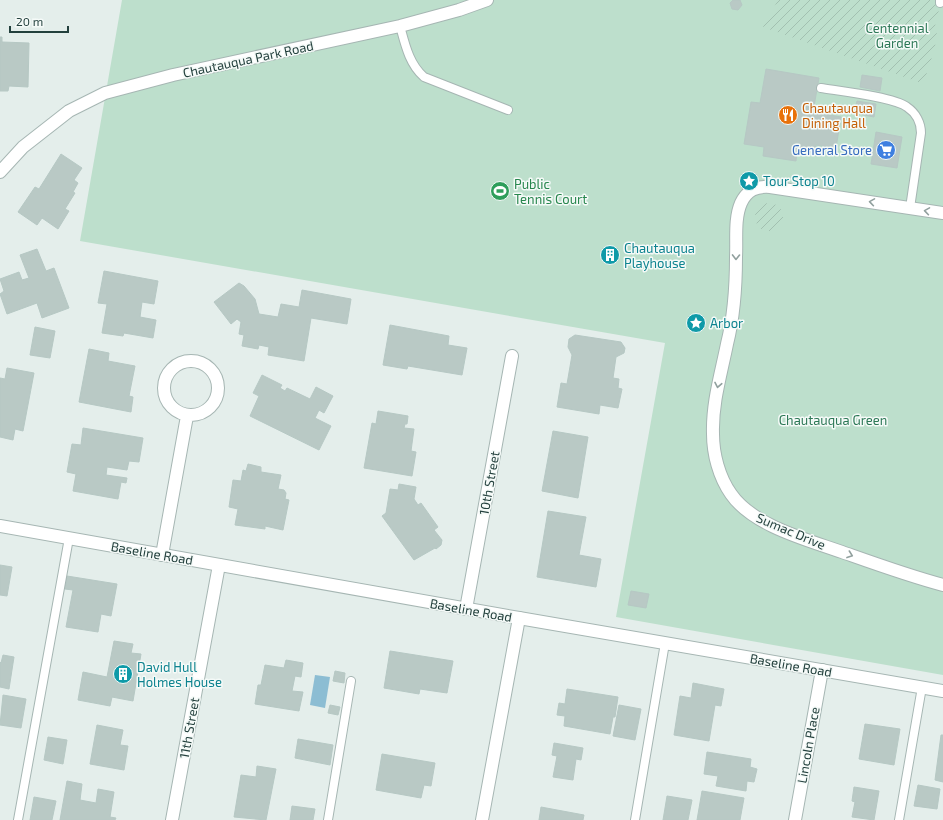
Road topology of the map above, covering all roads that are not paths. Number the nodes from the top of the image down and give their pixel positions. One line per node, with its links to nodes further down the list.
1 (487, 0): 2 (street, Chautauqua Park Road)
2 (400, 26): 4 (lane); 5 (street, Chautauqua Park Road)
3 (821, 88): 6 (lane)
4 (508, 110)
5 (0, 172)
6 (910, 208): 7 (street, Sumac Drive, one-way to 6); 14 (street, Sumac Drive, one-way to 14)
7 (943, 213)
8 (512, 356): 15 (street, 10th Street)
9 (187, 416): 9 (street); 12 (street)
10 (0, 526): 11 (street, Baseline Road)
11 (69, 538): 12 (street, Baseline Road); 22 (lane)
12 (162, 556): 13 (street, Baseline Road)
13 (219, 565): 15 (street, Baseline Road); 23 (street, 11th Street)
14 (943, 585)
15 (466, 609): 16 (street, Baseline Road)
16 (519, 618): 17 (street, Baseline Road); 25 (street)
17 (664, 643): 18 (street, Baseline Road); 26 (lane)
18 (822, 670): 20 (street, Baseline Road); 27 (street, Lincoln Place)
19 (351, 681): 24 (lane)
20 (922, 687): 21 (street, Baseline Road); 28 (lane)
21 (943, 691)
22 (18, 820)
23 (172, 820)
24 (328, 820)
25 (482, 820)
26 (635, 820)
27 (795, 820)
28 (899, 820)

